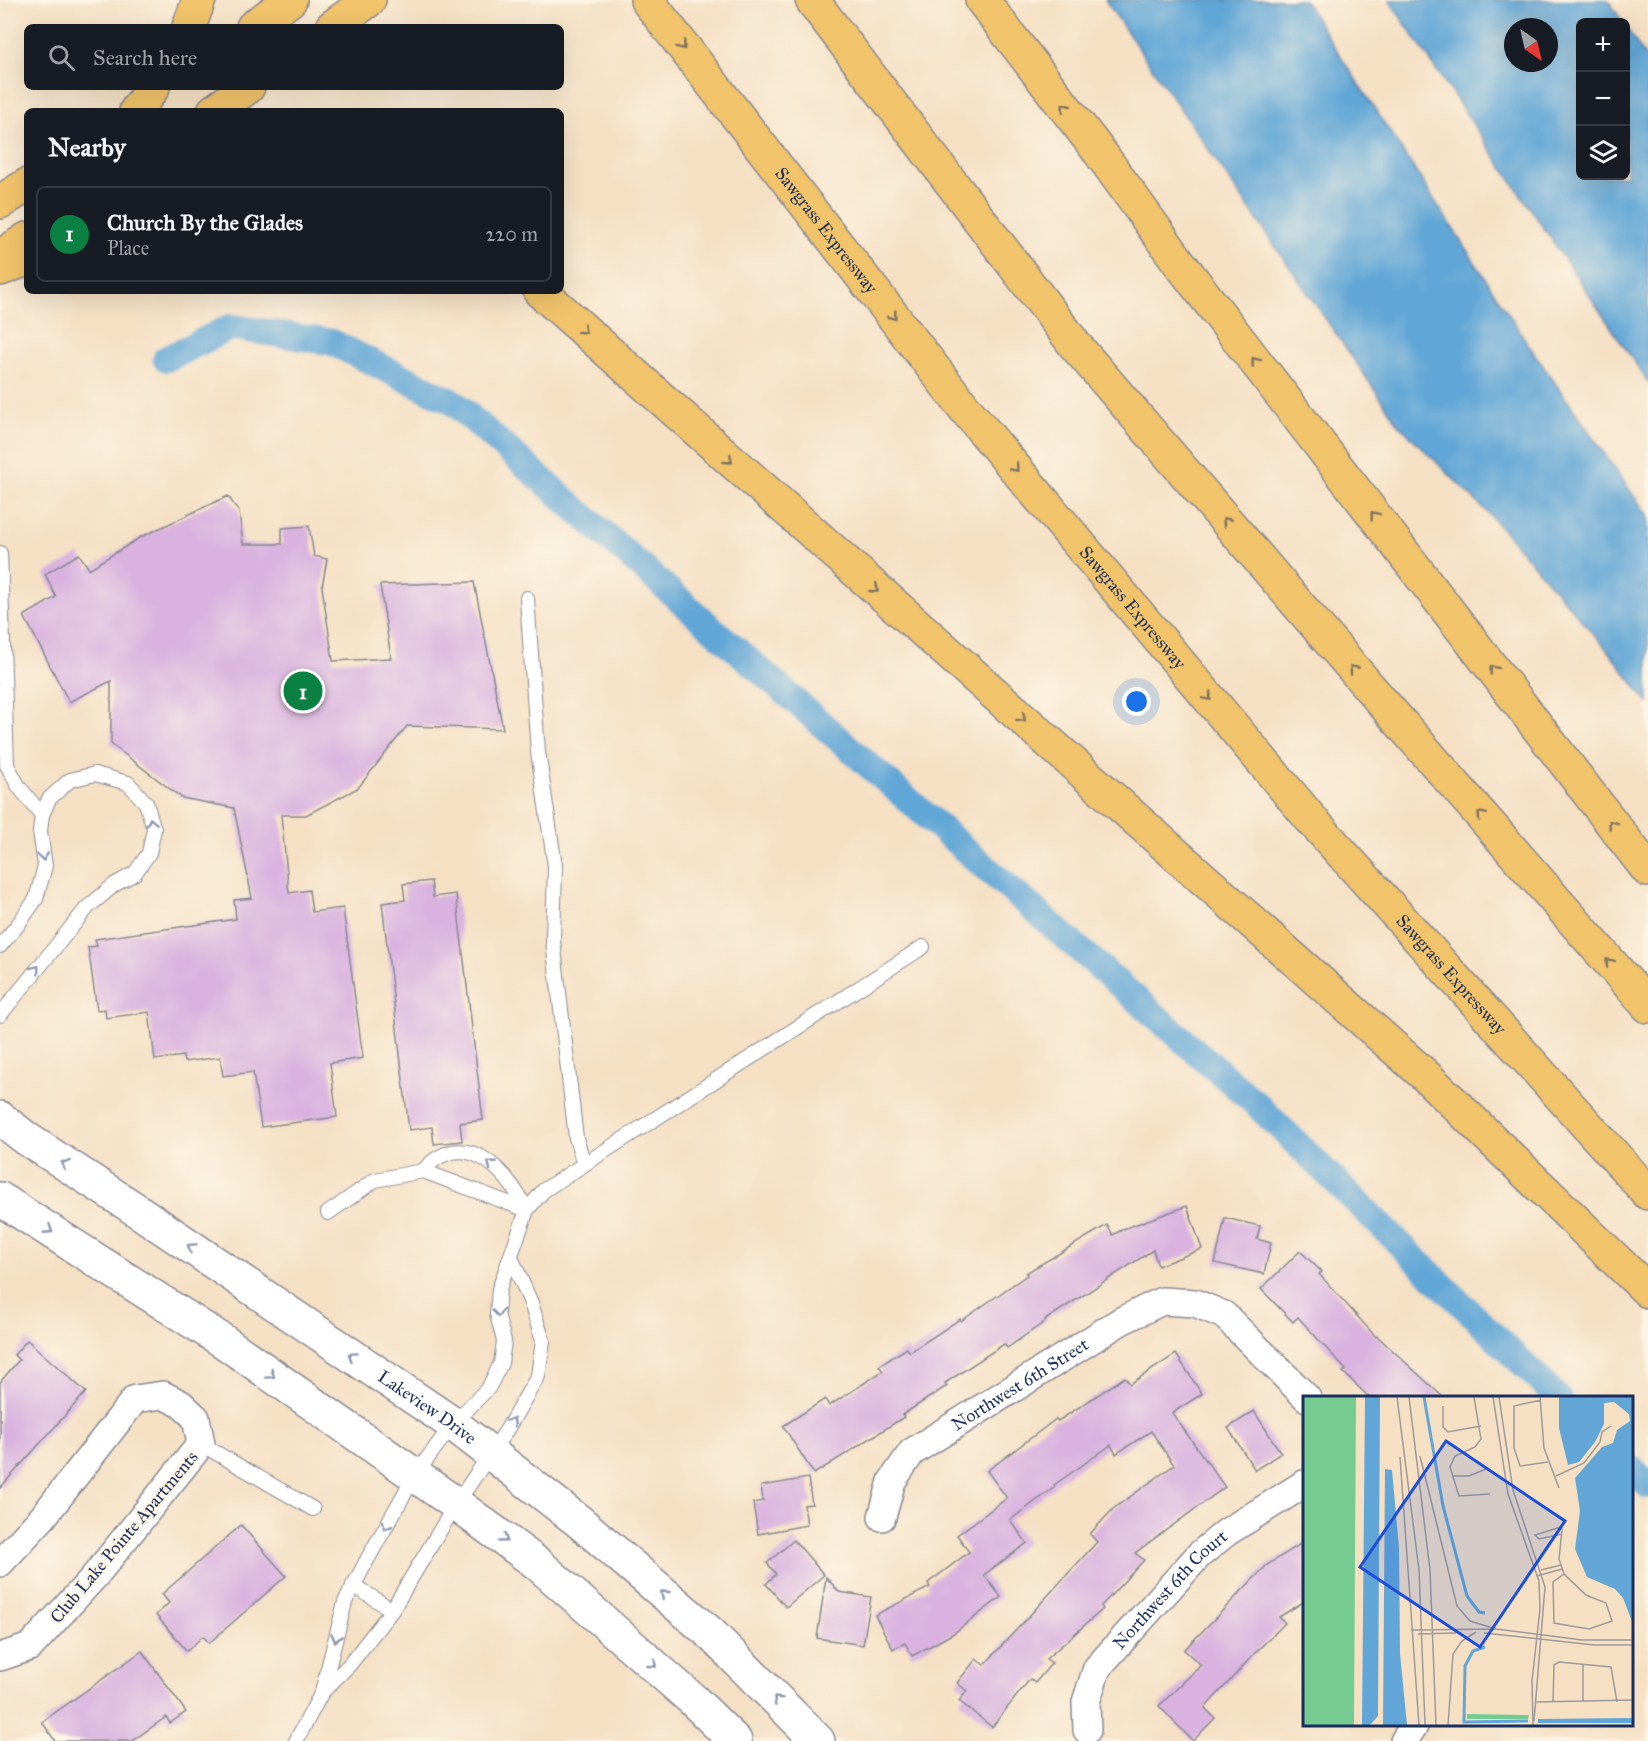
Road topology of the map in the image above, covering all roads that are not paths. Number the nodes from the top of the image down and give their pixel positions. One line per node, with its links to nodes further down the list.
1 (199, 0): 7 (main road)
2 (290, 0): 8 (main road)
3 (369, 0): 9 (main road)
4 (647, 0): 34 (main road, Sawgrass Expressway, one-way to 34)
5 (812, 0): 29 (main road, one-way to 5)
6 (982, 0): 26 (main road, one-way to 6)
7 (190, 24)
8 (257, 24)
9 (336, 24)
10 (151, 90): 13 (main road)
11 (168, 90): 14 (main road)
12 (244, 90): 15 (main road)
13 (140, 108)
14 (142, 108)
15 (218, 108)
16 (24, 187): 17 (main road)
17 (0, 202)
18 (24, 241): 19 (main road)
19 (0, 257)
20 (24, 260): 21 (main road)
21 (0, 269)
22 (543, 294): 39 (main road, one-way to 39)
23 (0, 553): 25 (lane)
24 (527, 598): 32 (lane)
25 (42, 815): 27 (lane, one-way to 27); 30 (lane, one-way to 25)
26 (1648, 870)
27 (0, 946)
28 (923, 947): 32 (lane)
29 (1648, 1006)
30 (0, 1015)
31 (0, 1118): 41 (street, Lakeview Drive, one-way to 31)
32 (584, 1164): 36 (lane)
33 (423, 1171): 36 (lane); 36 (lane, one-way to 33); 37 (lane)
34 (1648, 1193)
35 (0, 1199): 44 (street, one-way to 44)
36 (527, 1210): 38 (lane)
37 (328, 1213)
38 (511, 1257): 41 (lane, one-way to 41); 43 (lane, one-way to 38)
39 (1648, 1291)
40 (1305, 1396): 48 (street, Northwest 6th Street)
41 (453, 1424): 43 (street, Lakeview Drive); 44 (lane)
42 (201, 1444): 47 (lane); 49 (street, Club Lake Pointe Apartments); 52 (street, Club Lake Pointe Apartments)
43 (492, 1452): 46 (lane); 58 (street, Lakeview Drive, one-way to 43)
44 (415, 1475): 46 (street); 50 (lane, one-way to 50)
45 (1303, 1485): 55 (street, Northwest 6th Court)
46 (456, 1504): 51 (lane); 57 (street, one-way to 57)
47 (313, 1509)
48 (882, 1516)
49 (0, 1563)
50 (353, 1585): 51 (lane); 53 (lane, one-way to 53)
51 (392, 1610): 53 (lane)
52 (0, 1657)
53 (322, 1692): 56 (lane)
54 (1414, 1726): 59 (street)
55 (1087, 1730)
56 (296, 1741)
57 (735, 1741)
58 (818, 1741)
59 (1404, 1741)

